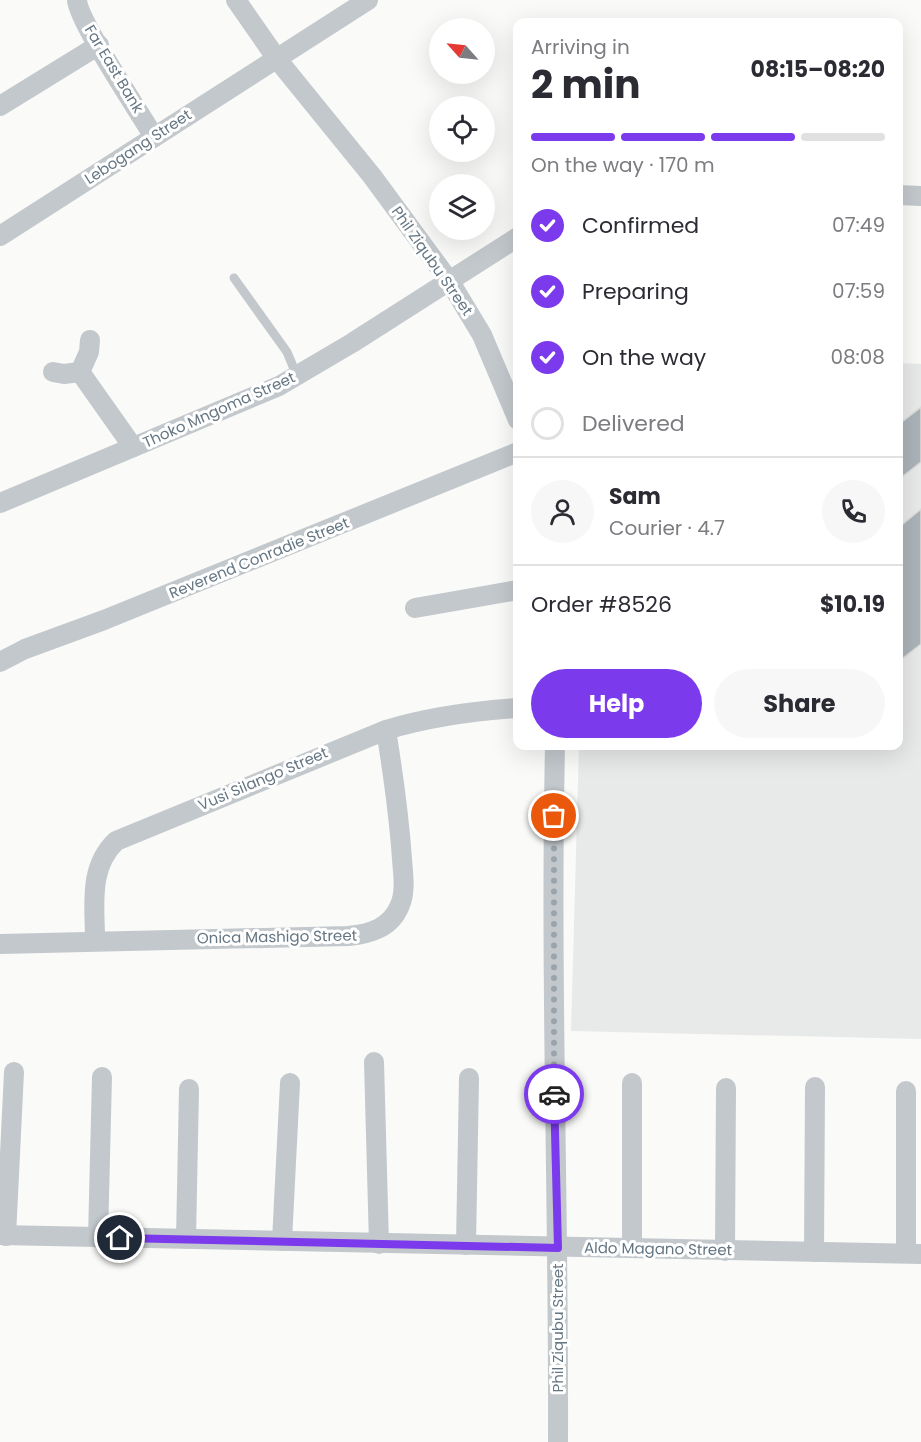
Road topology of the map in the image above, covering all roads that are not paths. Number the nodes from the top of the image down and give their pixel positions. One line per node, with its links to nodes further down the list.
1 (77, 0): 4 (street, Far East Bank)
2 (236, 0): 5 (street, Phil Ziqubu Street)
3 (368, 0): 5 (street)
4 (99, 45): 6 (street); 7 (street, Far East Bank)
5 (278, 59): 7 (street, Lebogang Street); 13 (street, Phil Ziqubu Street)
6 (0, 106)
7 (154, 136): 10 (street, Lebogang Street)
8 (903, 195): 9 (street)
9 (921, 196)
10 (0, 237)
11 (513, 240): 13 (street, Thoko Mngoma Street)
12 (234, 278): 17 (lane)
13 (450, 282): 17 (street, Thoko Mngoma Street); 18 (street, Phil Ziqubu Street)
14 (90, 340): 16 (street)
15 (53, 372): 16 (street)
16 (80, 372): 19 (street)
17 (297, 376): 19 (street, Thoko Mngoma Street)
18 (513, 408)
19 (133, 447): 21 (street, Thoko Mngoma Street)
20 (513, 454): 24 (street, Reverend Conradie Street)
21 (0, 503)
22 (513, 591): 23 (street)
23 (415, 608)
24 (0, 662)
25 (513, 708): 26 (street, Vusi Silango Street)
26 (386, 730): 28 (street, Vusi Silango Street); 28 (street, Onica Mashigo Street)
27 (555, 750): 46 (street, Phil Ziqubu Street)
28 (95, 941): 29 (street, Onica Mashigo Street)
29 (0, 944)
30 (374, 1062): 44 (street)
31 (14, 1072): 40 (street)
32 (102, 1077): 41 (street)
33 (469, 1078): 45 (street)
34 (290, 1083): 43 (street)
35 (632, 1083): 47 (street)
36 (815, 1087): 49 (street)
37 (726, 1088): 48 (street)
38 (189, 1089): 42 (street)
39 (906, 1092): 50 (street)
40 (3, 1236): 41 (street, Aldo Magano Street)
41 (98, 1238): 42 (street, Aldo Magano Street)
42 (186, 1239): 43 (street, Aldo Magano Street)
43 (282, 1241): 44 (street, Aldo Magano Street)
44 (380, 1244): 45 (street, Aldo Magano Street)
45 (466, 1245): 46 (street, Aldo Magano Street)
46 (558, 1248): 47 (street, Aldo Magano Street); 51 (street, Phil Ziqubu Street)
47 (632, 1248): 48 (street, Aldo Magano Street)
48 (725, 1251): 49 (street, Aldo Magano Street)
49 (814, 1252): 50 (street, Aldo Magano Street)
50 (914, 1253)
51 (558, 1442)

